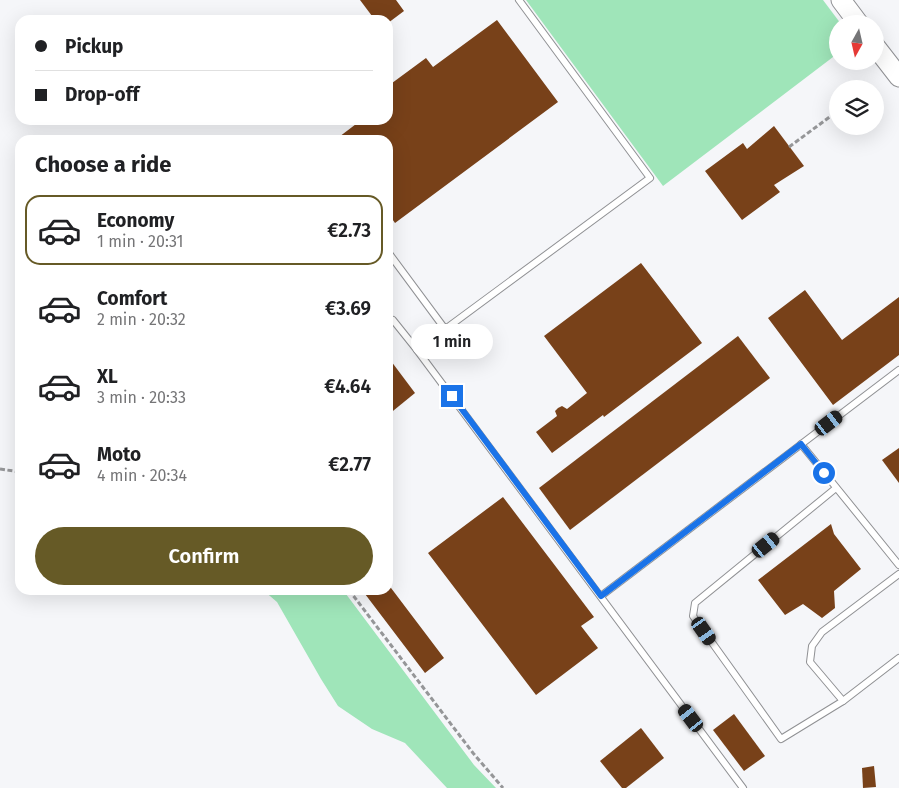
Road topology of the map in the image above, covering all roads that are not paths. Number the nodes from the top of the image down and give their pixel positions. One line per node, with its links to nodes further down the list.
1 (519, 0): 8 (lane)
2 (841, 0): 3 (main road)
3 (852, 15)
4 (884, 58): 5 (main road)
5 (899, 77)
6 (393, 259): 8 (lane)
7 (393, 320): 9 (lane)
8 (445, 329): 9 (lane)
9 (417, 350): 15 (lane)
10 (899, 370): 11 (lane)
11 (801, 444): 12 (lane); 15 (lane)
12 (836, 488): 13 (lane); 17 (lane)
13 (899, 565)
14 (899, 574): 17 (lane)
15 (601, 596): 18 (lane)
16 (899, 658): 17 (lane)
17 (843, 701)
18 (743, 788)

